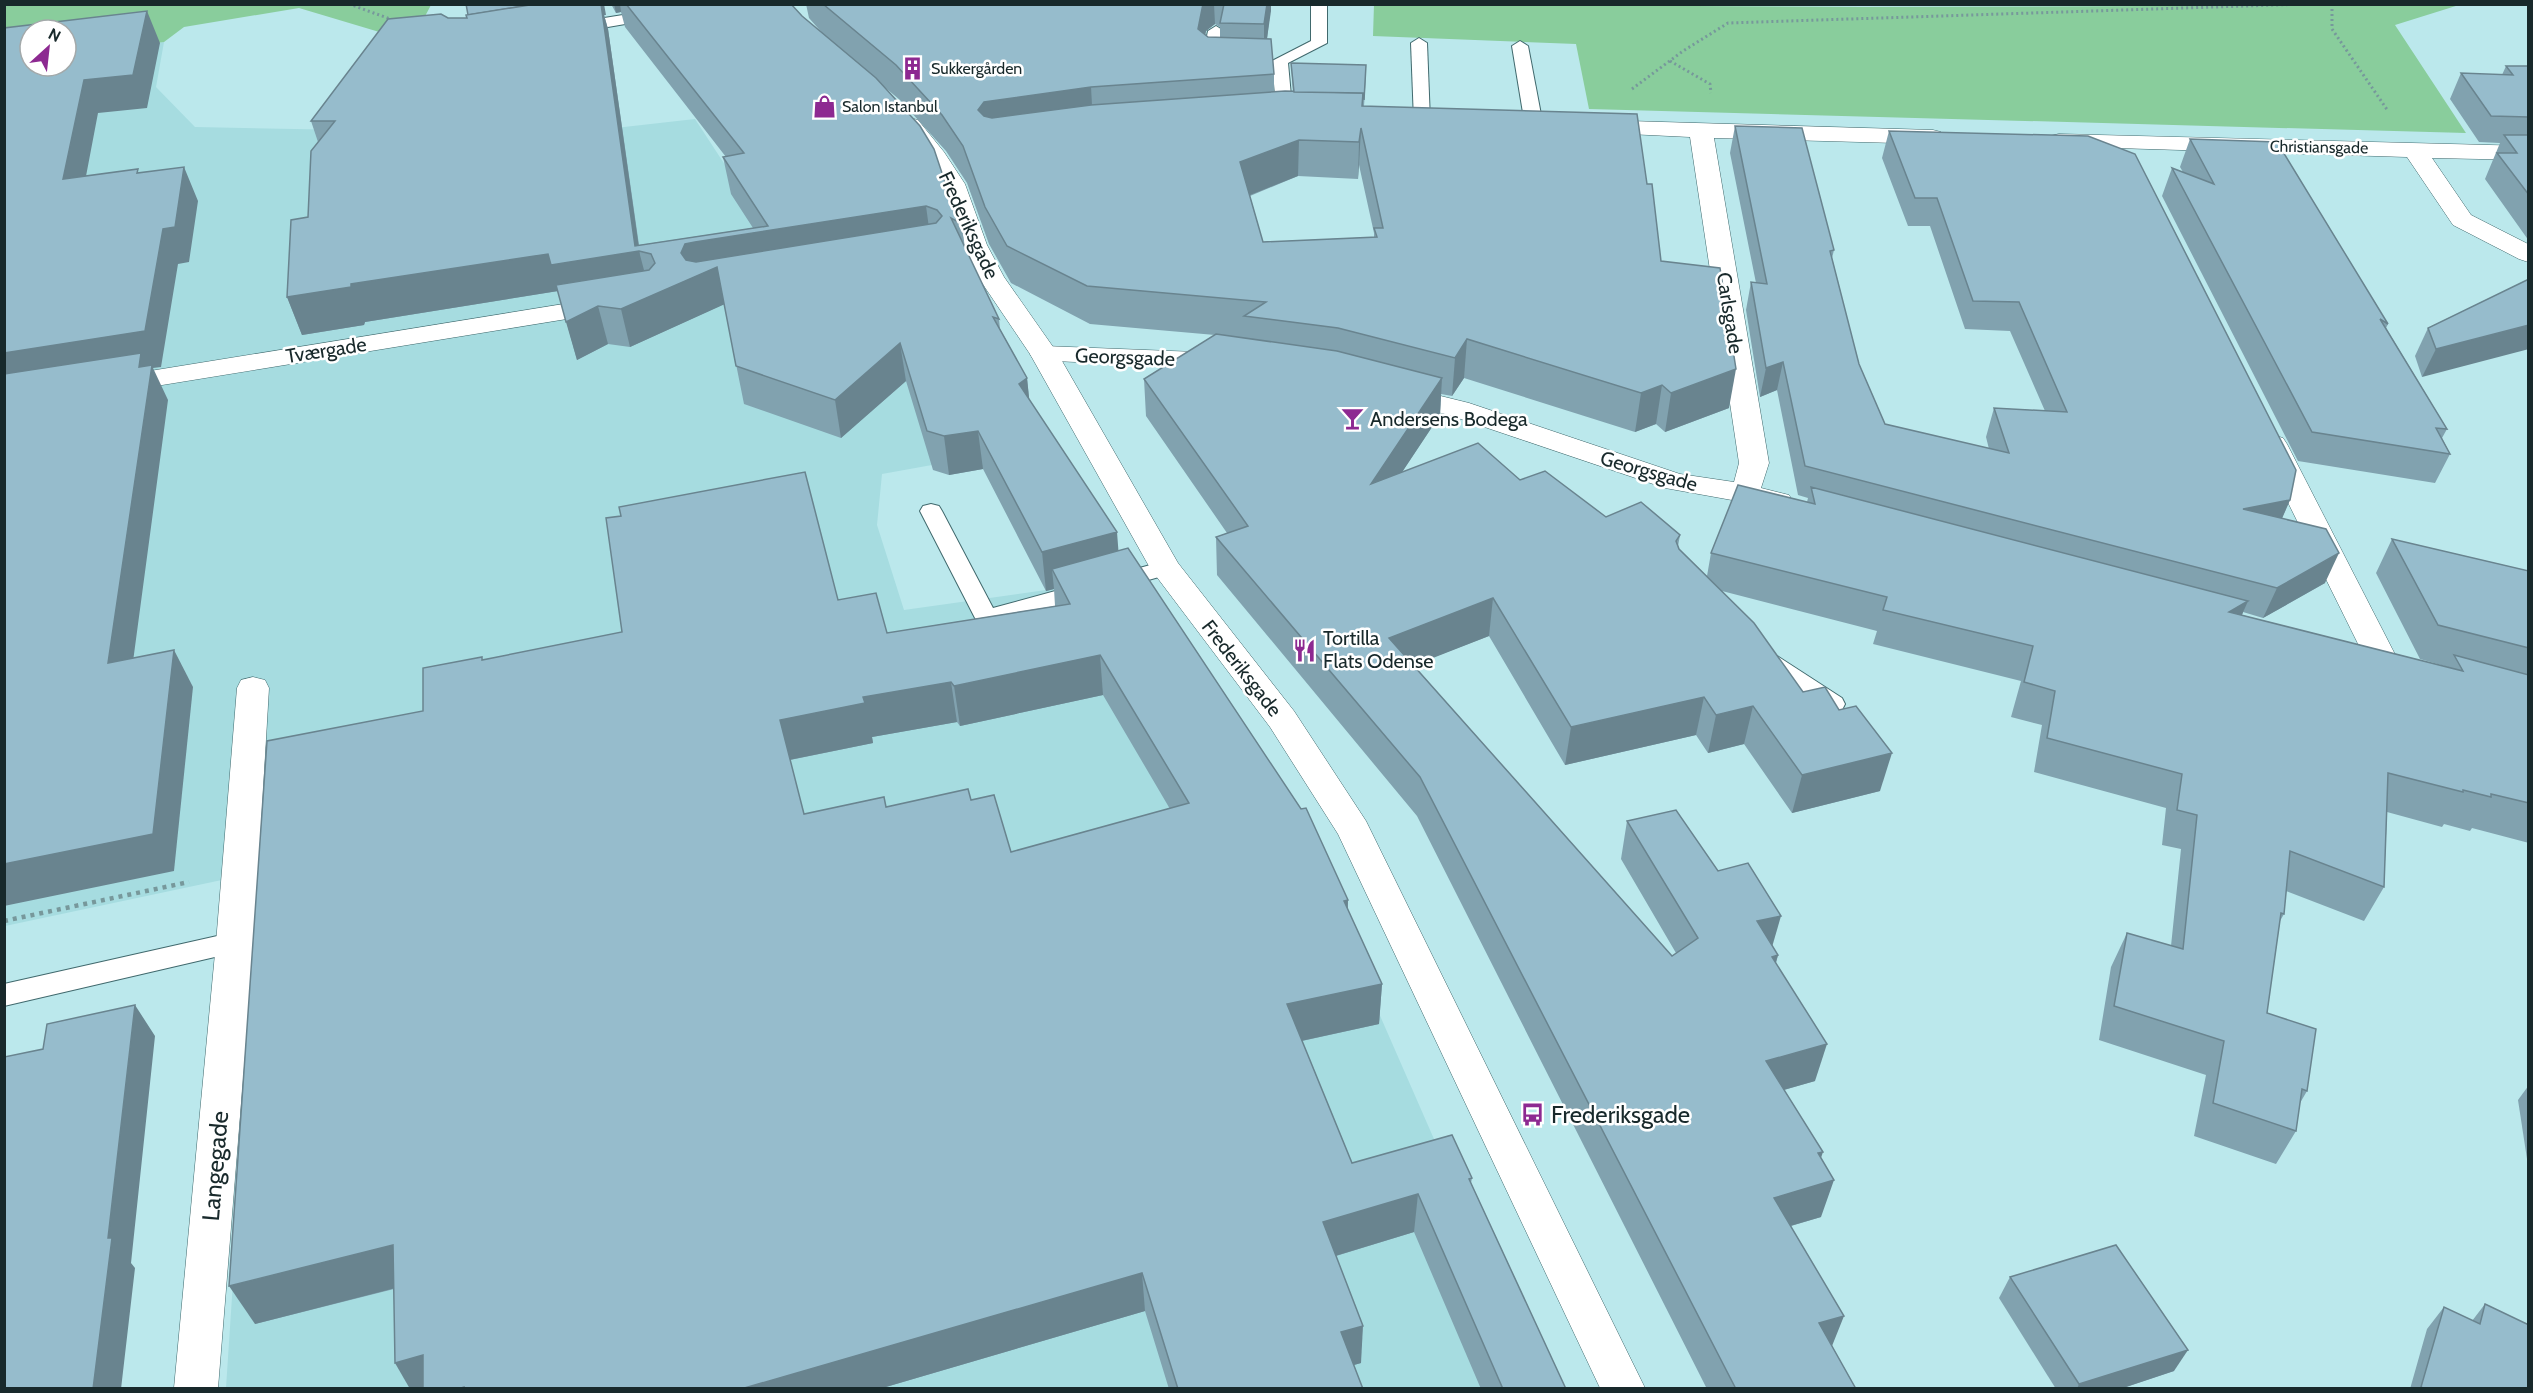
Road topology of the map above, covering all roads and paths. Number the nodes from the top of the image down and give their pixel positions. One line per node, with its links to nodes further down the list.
1 (349, 4): 6 (path)
2 (1319, 4): 13 (lane)
3 (2306, 4): 16 (path)
4 (2332, 4): 21 (path)
5 (666, 14): 7 (lane)
6 (404, 24)
7 (562, 30)
8 (1216, 31): 11 (lane)
9 (1419, 43): 14 (lane)
10 (1520, 46): 15 (lane)
11 (1228, 66)
12 (891, 107): 26 (street, Frederiksgade)
13 (1285, 118)
14 (1422, 121)
15 (1523, 124): 16 (street)
16 (1604, 128): 17 (street)
17 (1701, 131): 18 (street); 31 (street, Carlsgade)
18 (1955, 138)
19 (2038, 140): 20 (street, Christiansgade)
20 (2121, 142): 21 (street, Christiansgade); 23 (street)
21 (2414, 149): 22 (street, Christiansgade); 24 (street)
22 (2529, 153)
23 (2137, 174)
24 (2529, 254)
25 (627, 302): 29 (street, Tværgade)
26 (1039, 346): 27 (street, Georgsgade); 34 (street, Frederiksgade)
27 (1245, 364)
28 (1370, 386): 31 (street, Georgsgade)
29 (86, 389)
30 (2259, 416): 36 (street)
31 (1745, 494): 32 (street, Georgsgade)
32 (1802, 509)
33 (931, 511): 34 (lane)
34 (1165, 568): 44 (street, Frederiksgade)
35 (1745, 644): 38 (lane)
36 (2350, 654)
37 (253, 688): 39 (street, Langegade)
38 (1833, 704)
39 (239, 872): 40 (path); 41 (street, Langegade)
40 (4, 921)
41 (235, 943): 42 (lane); 43 (street, Langegade)
42 (4, 995)
43 (196, 1389)
44 (1623, 1389)

